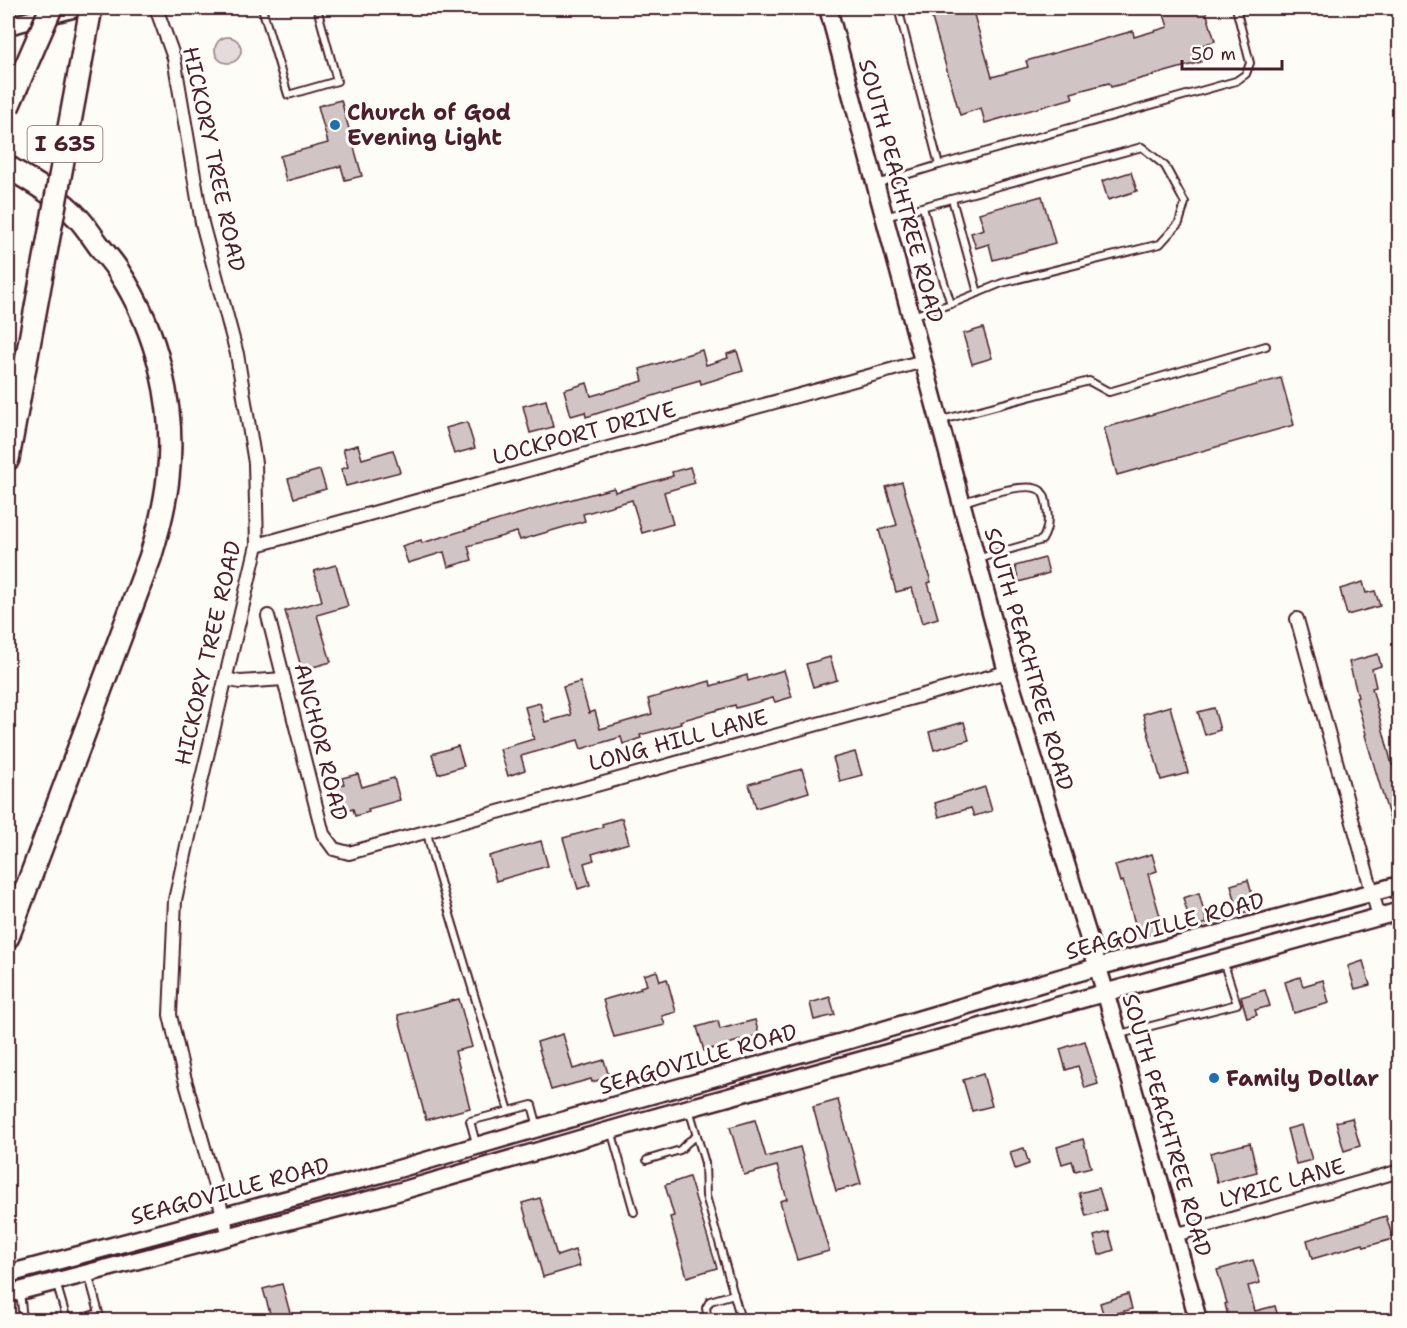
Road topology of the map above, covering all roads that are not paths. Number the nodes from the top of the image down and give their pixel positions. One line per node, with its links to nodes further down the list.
1 (51, 8): 11 (highway, bridge)
2 (76, 8): 10 (main road)
3 (91, 8): 24 (highway, I 635, bridge)
4 (156, 8): 26 (street, HICKORY TREE ROAD)
5 (262, 8): 6 (lane)
6 (317, 8)
7 (828, 8): 14 (main road, SOUTH PEACHTREE ROAD)
8 (898, 8): 12 (lane)
9 (1236, 8): 12 (lane)
10 (8, 26)
11 (8, 107)
12 (939, 165): 14 (lane)
13 (8, 167): 39 (highway)
14 (875, 184): 17 (main road, SOUTH PEACHTREE ROAD)
15 (952, 200): 16 (lane); 18 (lane); 18 (lane)
16 (923, 207): 17 (lane); 19 (lane)
17 (884, 218): 20 (main road, SOUTH PEACHTREE ROAD)
18 (978, 293): 19 (lane)
19 (951, 304): 20 (lane)
20 (911, 316): 22 (main road, SOUTH PEACHTREE ROAD)
21 (1266, 346): 23 (lane)
22 (923, 361): 23 (main road, SOUTH PEACHTREE ROAD); 26 (street, LOCKPORT DRIVE)
23 (939, 421): 25 (main road, SOUTH PEACHTREE ROAD)
24 (8, 459)
25 (962, 502): 27 (main road, SOUTH PEACHTREE ROAD); 27 (lane)
26 (257, 545): 31 (street, HICKORY TREE ROAD)
27 (977, 559): 30 (main road, SOUTH PEACHTREE ROAD)
28 (268, 616): 32 (street, ANCHOR ROAD)
29 (1296, 619): 36 (street)
30 (1007, 672): 33 (street, LONG HILL LANE); 41 (main road, SOUTH PEACHTREE ROAD)
31 (225, 679): 32 (street); 59 (street, HICKORY TREE ROAD)
32 (284, 679): 34 (street, ANCHOR ROAD)
33 (427, 832): 34 (street, LONG HILL LANE); 49 (lane)
34 (360, 851)
35 (1400, 885): 36 (main road, SEAGOVILLE ROAD)
36 (1373, 892): 38 (street); 41 (main road, SEAGOVILLE ROAD)
37 (1400, 911): 38 (main road, SEAGOVILLE ROAD)
38 (1379, 917): 40 (main road, SEAGOVILLE ROAD)
39 (8, 937)
40 (1223, 960): 42 (main road, SEAGOVILLE ROAD); 43 (lane)
41 (1097, 967): 42 (main road, SOUTH PEACHTREE ROAD); 44 (main road, SEAGOVILLE ROAD)
42 (1105, 991): 43 (main road, SOUTH PEACHTREE ROAD); 45 (main road, SEAGOVILLE ROAD)
43 (1118, 1034): 60 (main road, SOUTH PEACHTREE ROAD)
44 (846, 1041): 45 (main road); 46 (main road, SEAGOVILLE ROAD)
45 (853, 1064): 47 (main road, SEAGOVILLE ROAD)
46 (721, 1076): 47 (main road); 50 (main road, SEAGOVILLE ROAD)
47 (728, 1097): 48 (main road, SEAGOVILLE ROAD)
48 (689, 1108): 51 (main road, SEAGOVILLE ROAD); 52 (lane)
49 (509, 1111): 50 (lane); 53 (lane)
50 (538, 1128): 53 (main road, SEAGOVILLE ROAD)
51 (611, 1130): 57 (main road, SEAGOVILLE ROAD); 58 (lane)
52 (697, 1136): 54 (lane); 67 (lane)
53 (477, 1146): 55 (main road, SEAGOVILLE ROAD)
54 (646, 1160)
55 (405, 1167): 57 (main road); 59 (main road, SEAGOVILLE ROAD)
56 (1400, 1171): 60 (street, LYRIC LANE)
57 (411, 1188): 61 (main road, SEAGOVILLE ROAD)
58 (634, 1212)
59 (224, 1216): 61 (street, HICKORY TREE ROAD); 62 (main road, SEAGOVILLE ROAD)
60 (1175, 1235): 73 (main road, SOUTH PEACHTREE ROAD)
61 (229, 1236): 63 (main road, SEAGOVILLE ROAD)
62 (51, 1262): 64 (main road, SEAGOVILLE ROAD); 65 (main road)
63 (88, 1273): 65 (main road, SEAGOVILLE ROAD); 70 (lane)
64 (8, 1274)
65 (56, 1281): 66 (main road, SEAGOVILLE ROAD); 69 (lane)
66 (14, 1292): 68 (lane)
67 (734, 1294): 71 (lane); 72 (lane)
68 (23, 1320)
69 (67, 1320)
70 (76, 1320)
71 (708, 1320)
72 (741, 1320)
73 (1198, 1320)

